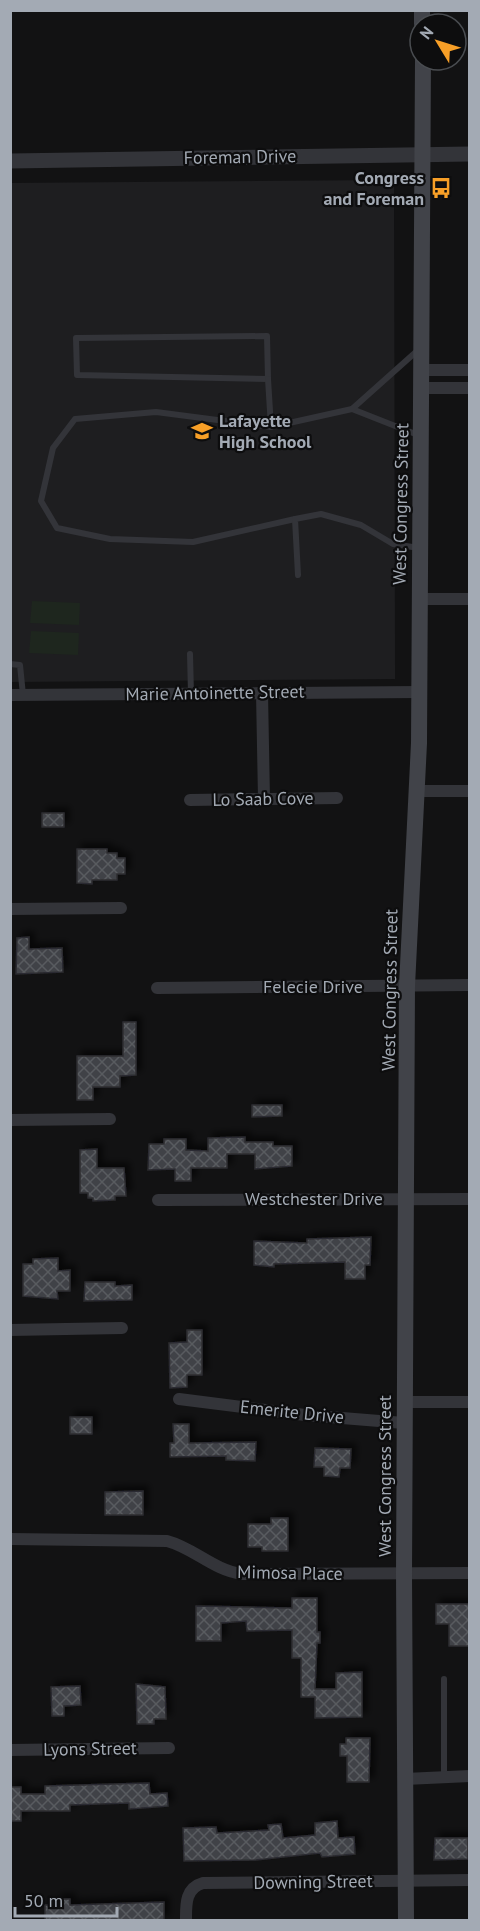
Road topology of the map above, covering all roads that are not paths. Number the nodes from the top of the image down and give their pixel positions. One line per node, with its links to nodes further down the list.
1 (423, 72): 2 (main road, West Congress Street)
2 (424, 154): 3 (street, Foreman Drive); 4 (street, Foreman Drive); 5 (main road, West Congress Street)
3 (470, 154)
4 (10, 161)
5 (422, 347): 6 (main road, West Congress Street); 11 (lane)
6 (423, 370): 7 (street); 9 (main road, West Congress Street)
7 (470, 370)
8 (268, 379): 8 (lane); 12 (lane)
9 (422, 388): 10 (street); 13 (main road, West Congress Street)
10 (470, 388)
11 (352, 409): 12 (lane); 13 (lane)
12 (271, 427): 14 (lane)
13 (422, 436): 15 (main road, West Congress Street)
14 (295, 519): 15 (lane); 16 (lane)
15 (420, 548): 18 (main road, West Congress Street)
16 (298, 575)
17 (470, 598): 18 (street)
18 (419, 599): 21 (main road, West Congress Street)
19 (190, 654): 23 (lane)
20 (10, 664): 24 (lane)
21 (420, 692): 22 (street, Marie Antoinette Street); 25 (main road, West Congress Street)
22 (262, 693): 23 (street, Marie Antoinette Street); 28 (street)
23 (191, 694): 24 (street, Marie Antoinette Street)
24 (17, 695)
25 (417, 791): 26 (street); 33 (main road, West Congress Street)
26 (470, 791)
27 (337, 798): 28 (street, Lo Saab Cove)
28 (264, 799): 29 (street, Lo Saab Cove)
29 (190, 800)
30 (121, 908): 31 (street)
31 (10, 909)
32 (470, 985): 33 (street, Felecie Drive)
33 (407, 986): 34 (street, Felecie Drive); 37 (main road, West Congress Street)
34 (156, 988)
35 (110, 1119): 36 (street)
36 (10, 1120)
37 (407, 1199): 38 (street, Westchester Drive); 39 (street, Westchester Drive); 43 (main road, West Congress Street)
38 (470, 1199)
39 (158, 1200)
40 (122, 1328): 41 (street)
41 (10, 1330)
42 (179, 1399): 45 (street, Emerite Drive)
43 (405, 1402): 44 (street); 45 (main road, West Congress Street)
44 (470, 1402)
45 (404, 1423): 48 (main road, West Congress Street)
46 (10, 1539): 48 (street, Mimosa Place)
47 (470, 1573): 48 (street, Mimosa Place)
48 (404, 1574): 54 (main road, West Congress Street)
49 (444, 1679): 52 (lane)
50 (169, 1748): 51 (street, Lyons Street)
51 (10, 1750)
52 (444, 1776): 53 (street); 54 (street)
53 (470, 1776)
54 (405, 1779): 56 (main road, West Congress Street)
55 (470, 1880): 56 (street, Downing Street)
56 (406, 1881): 57 (street, Downing Street); 58 (main road, West Congress Street)
57 (186, 1920)
58 (406, 1920)

